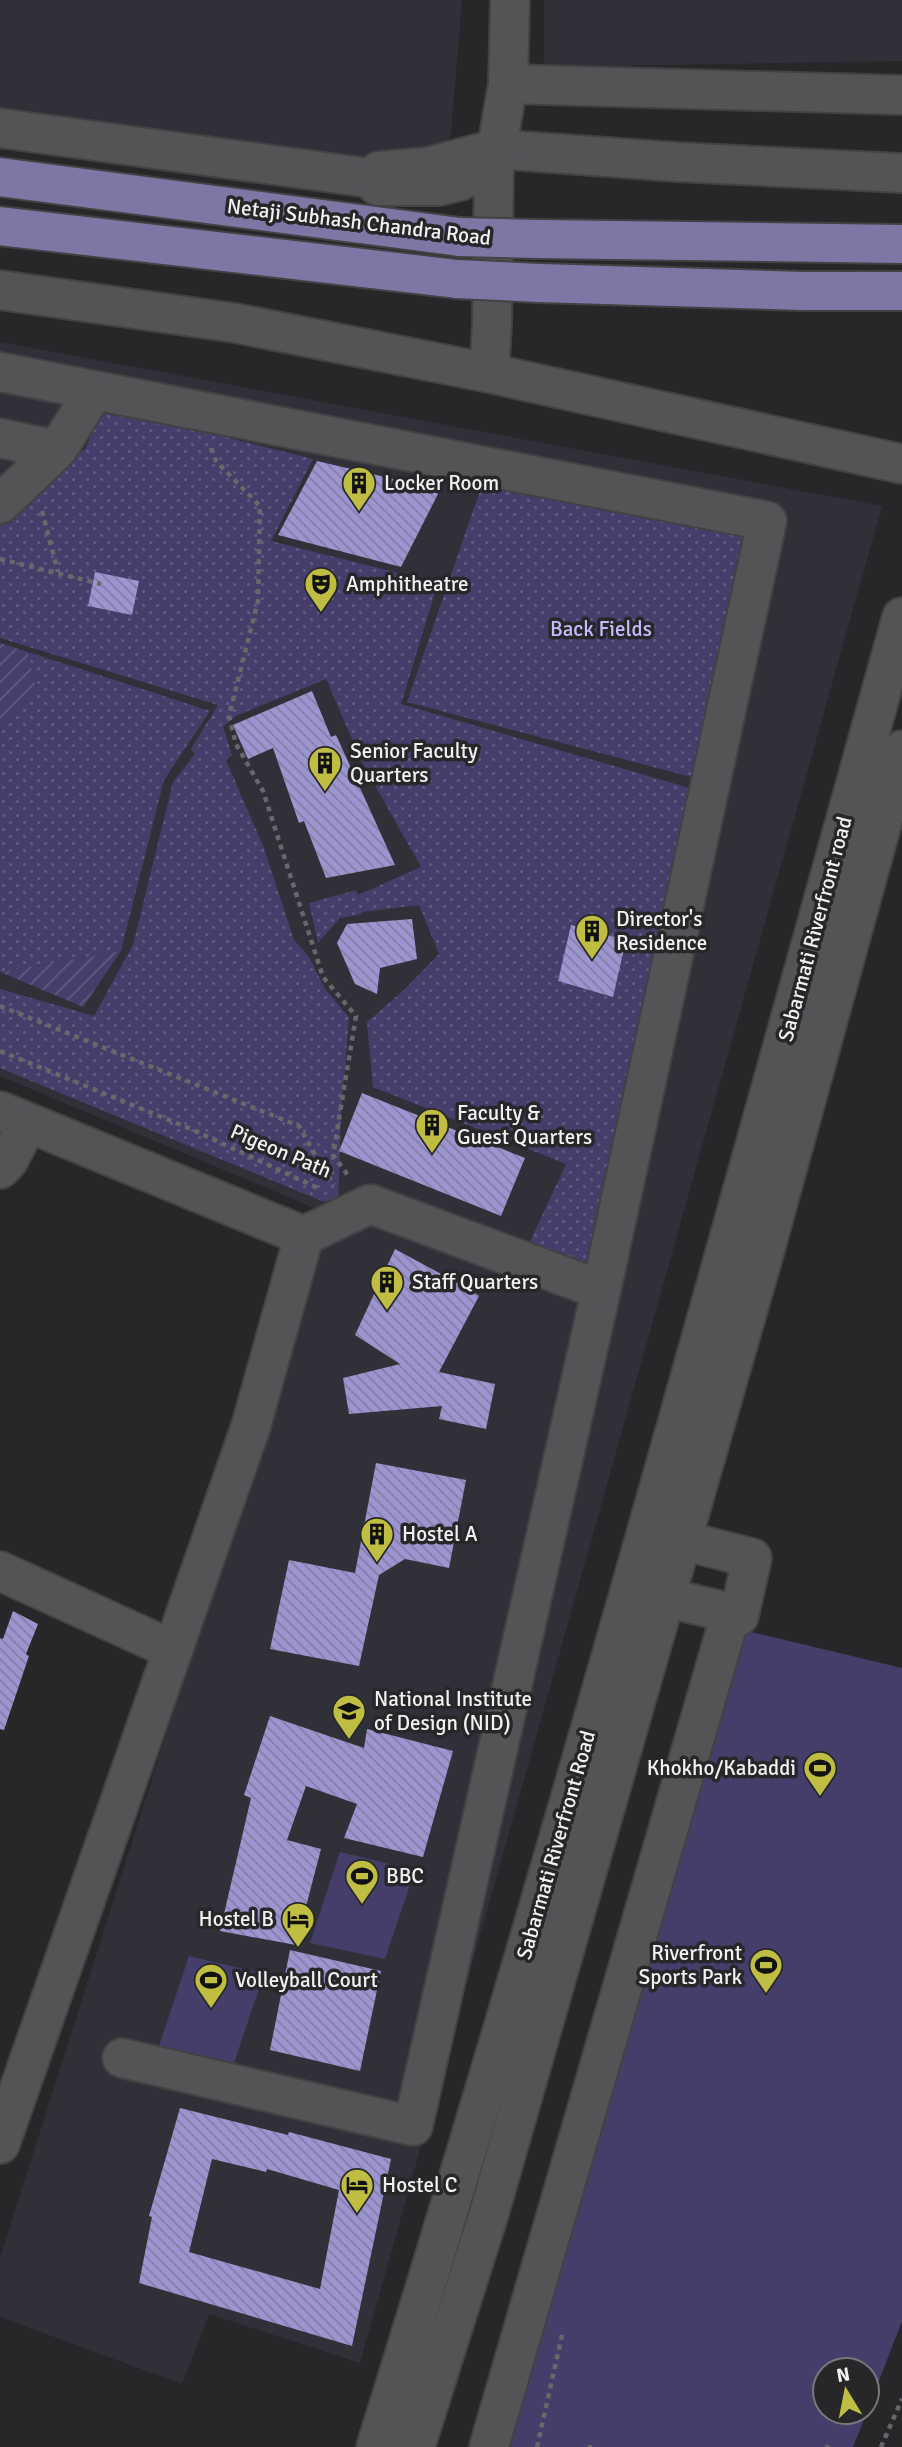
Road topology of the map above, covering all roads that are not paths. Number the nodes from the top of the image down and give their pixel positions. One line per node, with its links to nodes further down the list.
1 (510, 0): 2 (street)
2 (508, 85): 3 (street); 5 (street)
3 (902, 95)
4 (0, 128): 5 (street)
5 (495, 156): 6 (street); 13 (street)
6 (902, 173)
7 (0, 177): 9 (main road, Netaji Subhash Chandra Road, bridge)
8 (0, 226): 11 (main road, Netaji Subhash Chandra Road, bridge)
9 (902, 244)
10 (0, 290): 13 (street)
11 (902, 291)
12 (0, 372): 14 (street)
13 (489, 373): 17 (street)
14 (94, 391): 16 (street); 25 (street)
15 (0, 438): 16 (street)
16 (45, 461): 18 (street)
17 (902, 464)
18 (0, 503)
19 (902, 617): 24 (street, Sabarmati Riverfront road)
20 (902, 750): 24 (street, Sabarmati Riverfront road)
21 (14, 1117): 22 (street); 23 (street)
22 (0, 1169)
23 (304, 1236): 25 (street); 30 (street)
24 (747, 1247): 26 (street, Sabarmati Riverfront Road); 33 (street, Sabarmati Riverfront Road)
25 (601, 1290): 31 (street)
26 (681, 1540): 28 (street, Sabarmati Riverfront Road); 29 (street)
27 (3, 1584): 30 (street)
28 (664, 1597): 29 (street); 34 (street, Sabarmati Riverfront Road)
29 (732, 1614): 35 (street)
30 (173, 1650): 32 (street)
31 (122, 2058)
32 (0, 2144)
33 (376, 2447)
34 (415, 2447)
35 (489, 2447)

